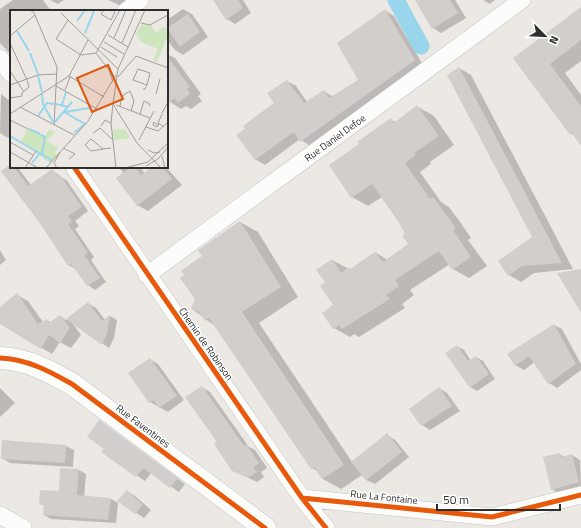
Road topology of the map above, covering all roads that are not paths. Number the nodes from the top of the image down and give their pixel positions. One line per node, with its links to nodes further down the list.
1 (140, 0): 3 (street)
2 (522, 0): 7 (street, Rue Daniel Defoe)
3 (127, 10)
4 (0, 58): 5 (street)
5 (10, 73)
6 (75, 168): 7 (street, Chemin de Robinson)
7 (147, 275): 10 (street, Chemin de Robinson)
8 (2, 356): 13 (main road, Rue Faventines)
9 (581, 495): 10 (street, Rue La Fontaine)
10 (302, 498): 14 (street, Chemin de Robinson)
11 (0, 515): 12 (street)
12 (22, 528)
13 (265, 528)
14 (326, 528)

